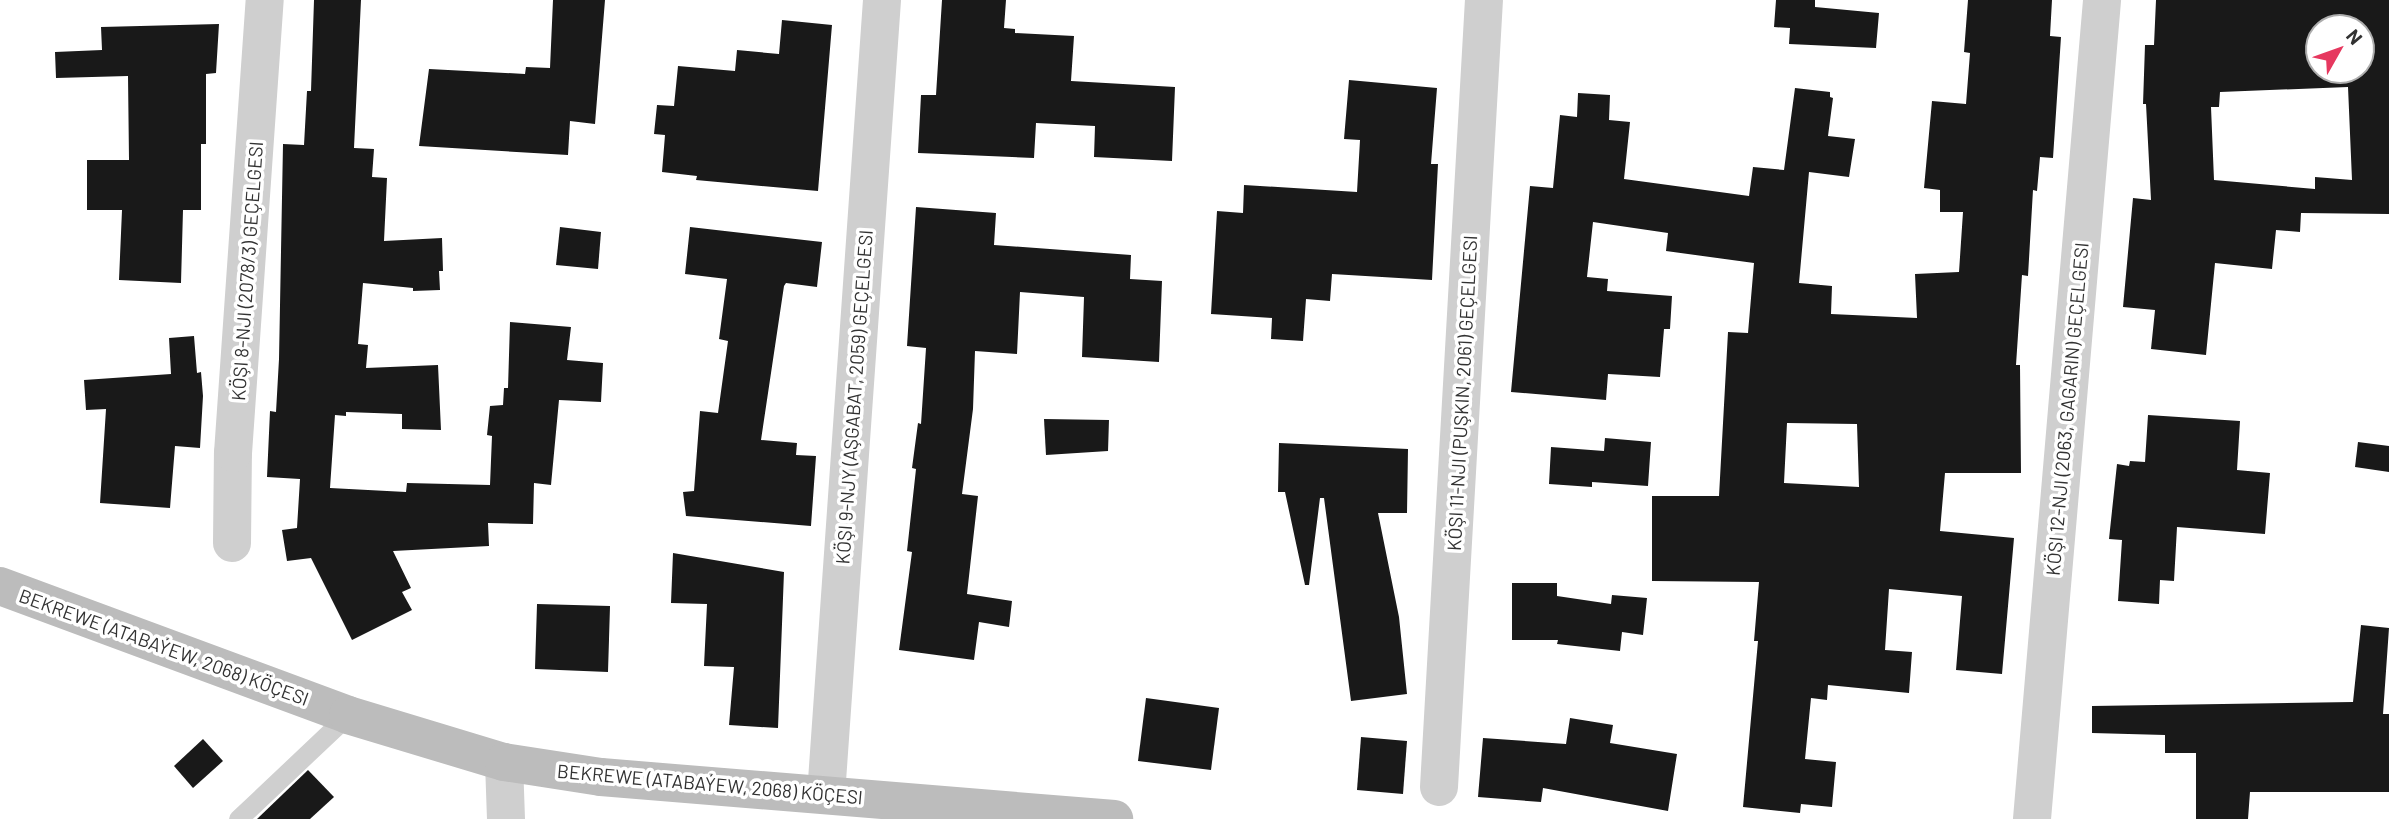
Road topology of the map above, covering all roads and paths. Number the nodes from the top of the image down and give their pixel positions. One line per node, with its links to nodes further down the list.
1 (265, 0): 5 (street, KÖŞI 8-NJI (2078/3) GEÇELGESI)
2 (882, 0): 10 (street, KÖŞI 9-NJY (AŞGABAT, 2059) GEÇELGESI)
3 (1484, 0): 9 (street, KÖŞI 11-NJI (PUŞKIN, 2061) GEÇELGESI)
4 (2102, 0): 14 (street, KÖŞI 12-NJI (2063, GAGARIN) GEÇELGESI)
5 (232, 543)
6 (0, 586): 7 (main road, BEKREWE (ATABAÝEW, 2068) KÖÇESI)
7 (348, 715): 8 (main road, BEKREWE (ATABAÝEW, 2068) KÖÇESI); 11 (lane)
8 (503, 762): 10 (main road, BEKREWE (ATABAÝEW, 2068) KÖÇESI); 12 (street)
9 (1439, 787)
10 (826, 795): 13 (main road, BEKREWE (ATABAÝEW, 2068) KÖÇESI)
11 (238, 819)
12 (506, 819)
13 (1114, 819)
14 (2032, 819)

